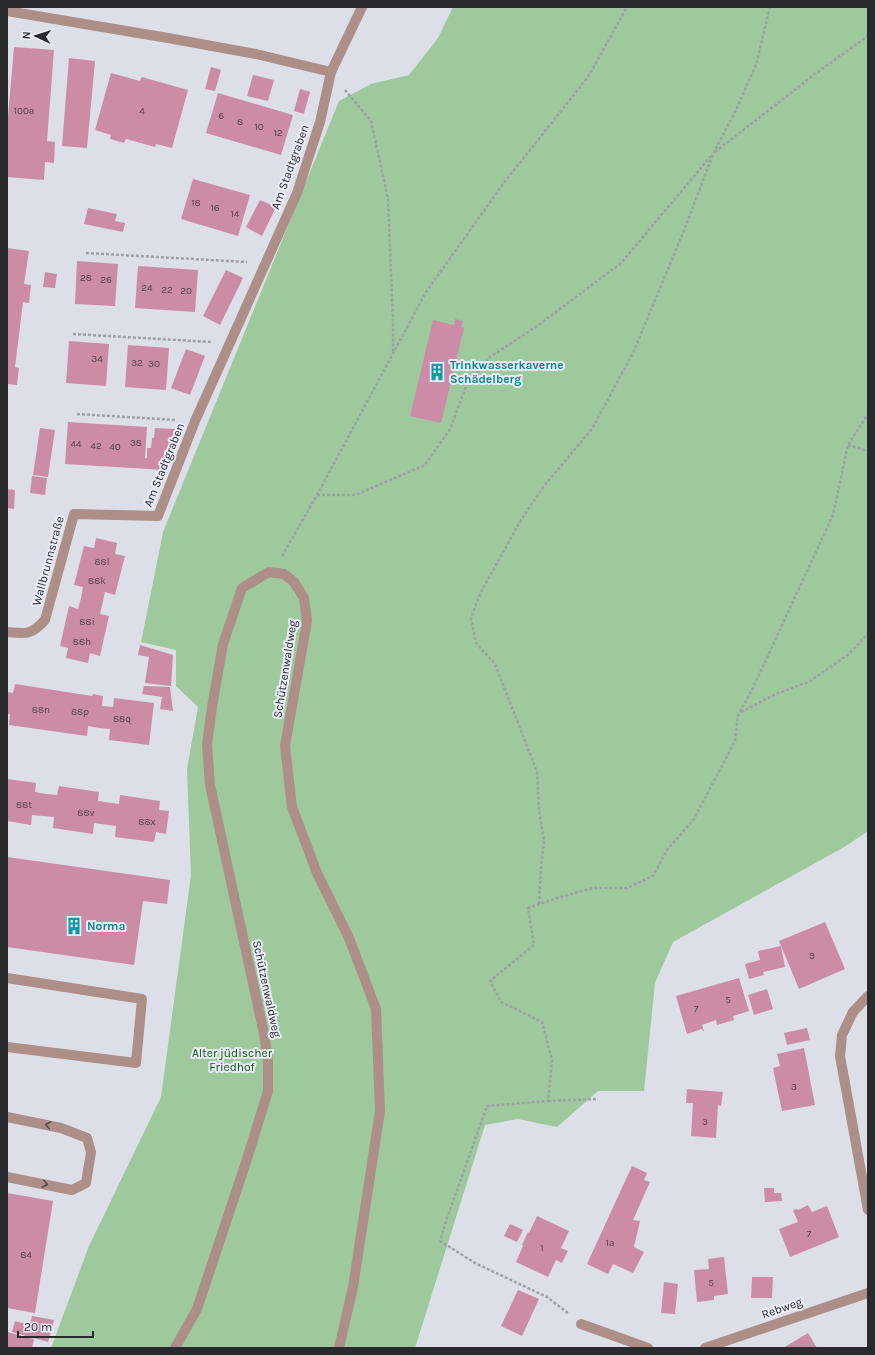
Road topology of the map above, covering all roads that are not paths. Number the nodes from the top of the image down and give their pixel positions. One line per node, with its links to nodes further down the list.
1 (362, 7): 3 (street, Am Stadtgraben)
2 (7, 11): 3 (street)
3 (330, 72): 4 (street, Am Stadtgraben)
4 (74, 514): 5 (street, Wallbrunnstraße)
5 (7, 632)
6 (7, 978): 8 (street)
7 (868, 996): 11 (street)
8 (7, 1047)
9 (7, 1117): 10 (street, one-way to 9)
10 (7, 1177)
11 (868, 1210)
12 (868, 1293): 17 (street, Rebweg)
13 (582, 1324): 16 (street)
14 (175, 1348): 15 (street, Schützenwaldweg)
15 (339, 1348)
16 (648, 1348)
17 (705, 1348)

